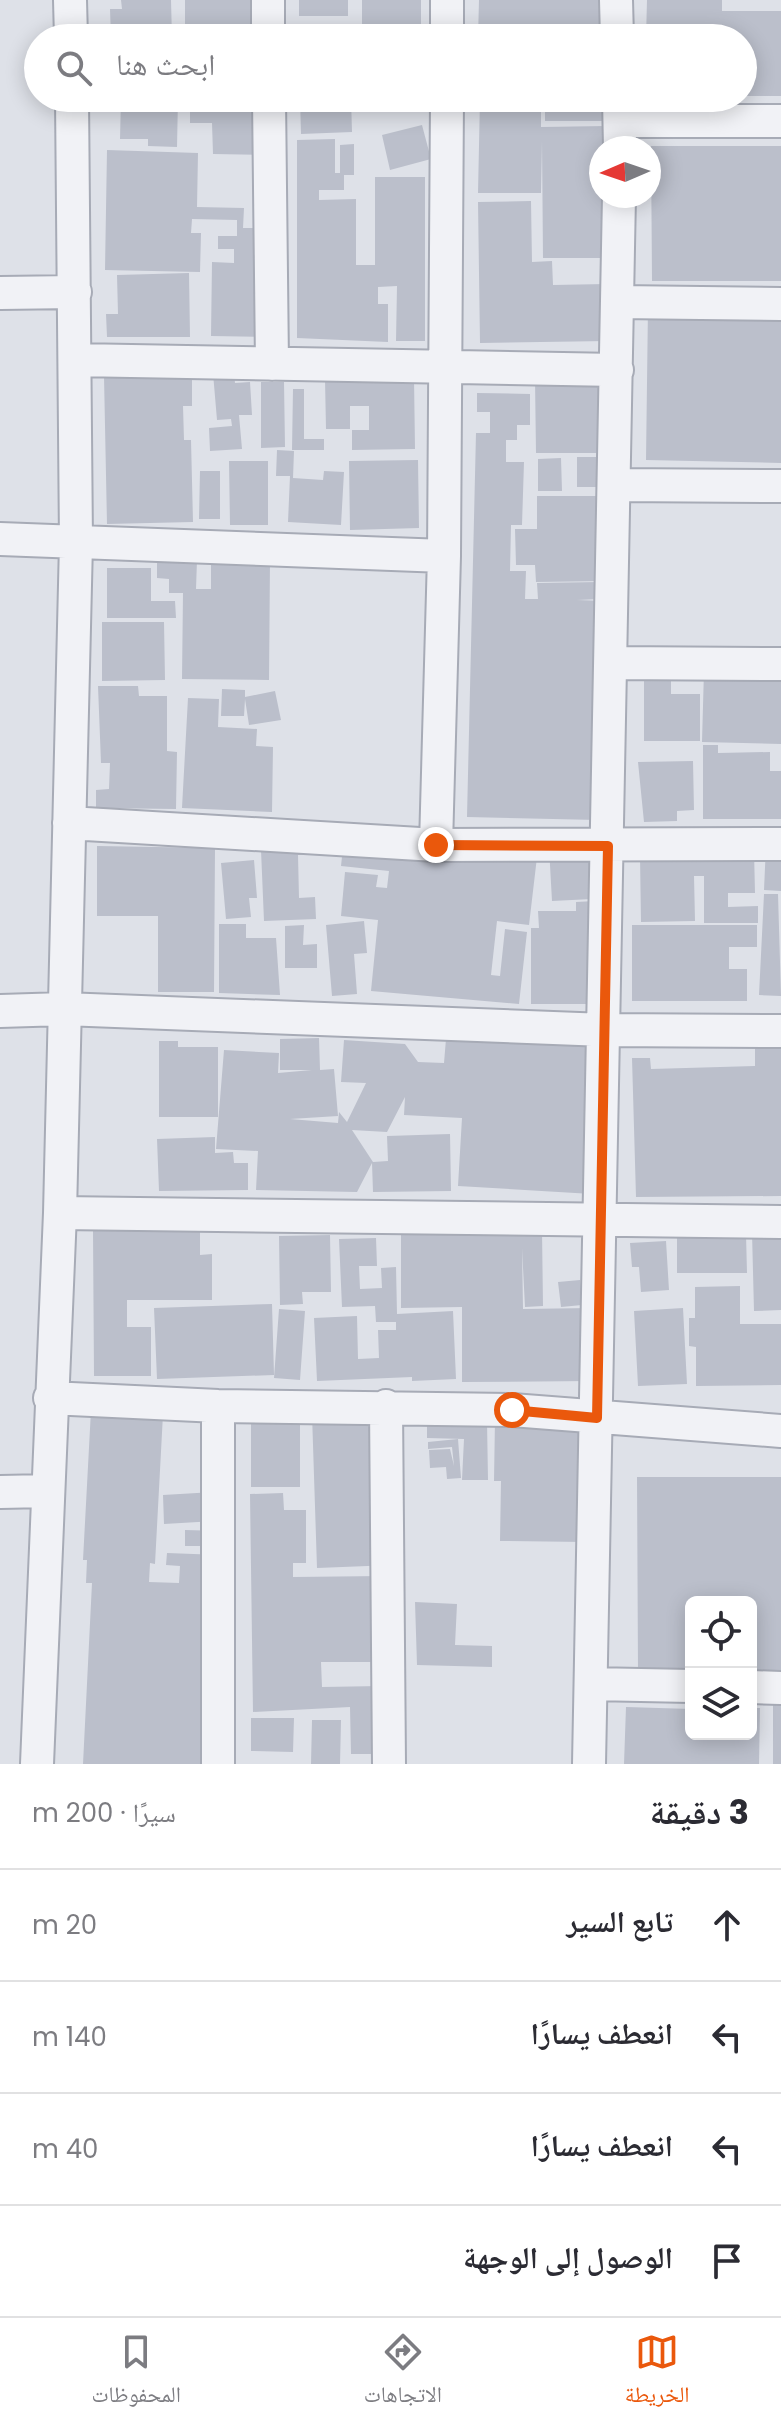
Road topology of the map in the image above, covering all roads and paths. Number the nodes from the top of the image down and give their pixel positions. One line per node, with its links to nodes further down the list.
1 (70, 0): 5 (street)
2 (268, 0): 6 (street)
3 (447, 0): 7 (street)
4 (616, 0): 8 (street)
5 (71, 24)
6 (268, 24)
7 (447, 24)
8 (617, 24)
9 (72, 112): 15 (street)
10 (269, 112): 20 (street)
11 (447, 112): 21 (street)
12 (781, 121): 13 (street)
13 (620, 122)
14 (619, 208): 17 (street)
15 (75, 292): 16 (street); 19 (street)
16 (0, 293)
17 (618, 302): 18 (street); 22 (street)
18 (781, 304)
19 (76, 360): 20 (street); 26 (street)
20 (272, 364): 21 (street)
21 (447, 365): 22 (street); 27 (street)
22 (617, 370): 23 (street)
23 (615, 485): 24 (street); 28 (street)
24 (781, 486)
25 (0, 539): 26 (street)
26 (76, 543): 27 (street); 30 (street)
27 (444, 556): 32 (street)
28 (612, 663): 29 (street); 33 (street)
29 (781, 664)
30 (69, 823): 32 (street); 34 (street)
31 (781, 844): 33 (street)
32 (436, 845): 33 (street)
33 (608, 846): 36 (street)
34 (64, 1009): 35 (street); 36 (street); 38 (street)
35 (0, 1011)
36 (605, 1030): 37 (street); 39 (street)
37 (781, 1031)
38 (60, 1213): 39 (street); 41 (street)
39 (600, 1220): 40 (street); 44 (street)
40 (781, 1222)
41 (50, 1398): 42 (street); 46 (street)
42 (218, 1406): 43 (street); 53 (street)
43 (386, 1406): 44 (street); 54 (street)
44 (597, 1418): 45 (street); 48 (street)
45 (781, 1431)
46 (47, 1491): 47 (street); 52 (street)
47 (0, 1492)
48 (591, 1684): 49 (street); 55 (street)
49 (685, 1686)
50 (757, 1687): 51 (street)
51 (781, 1688)
52 (37, 1764)
53 (218, 1764)
54 (389, 1764)
55 (589, 1764)

